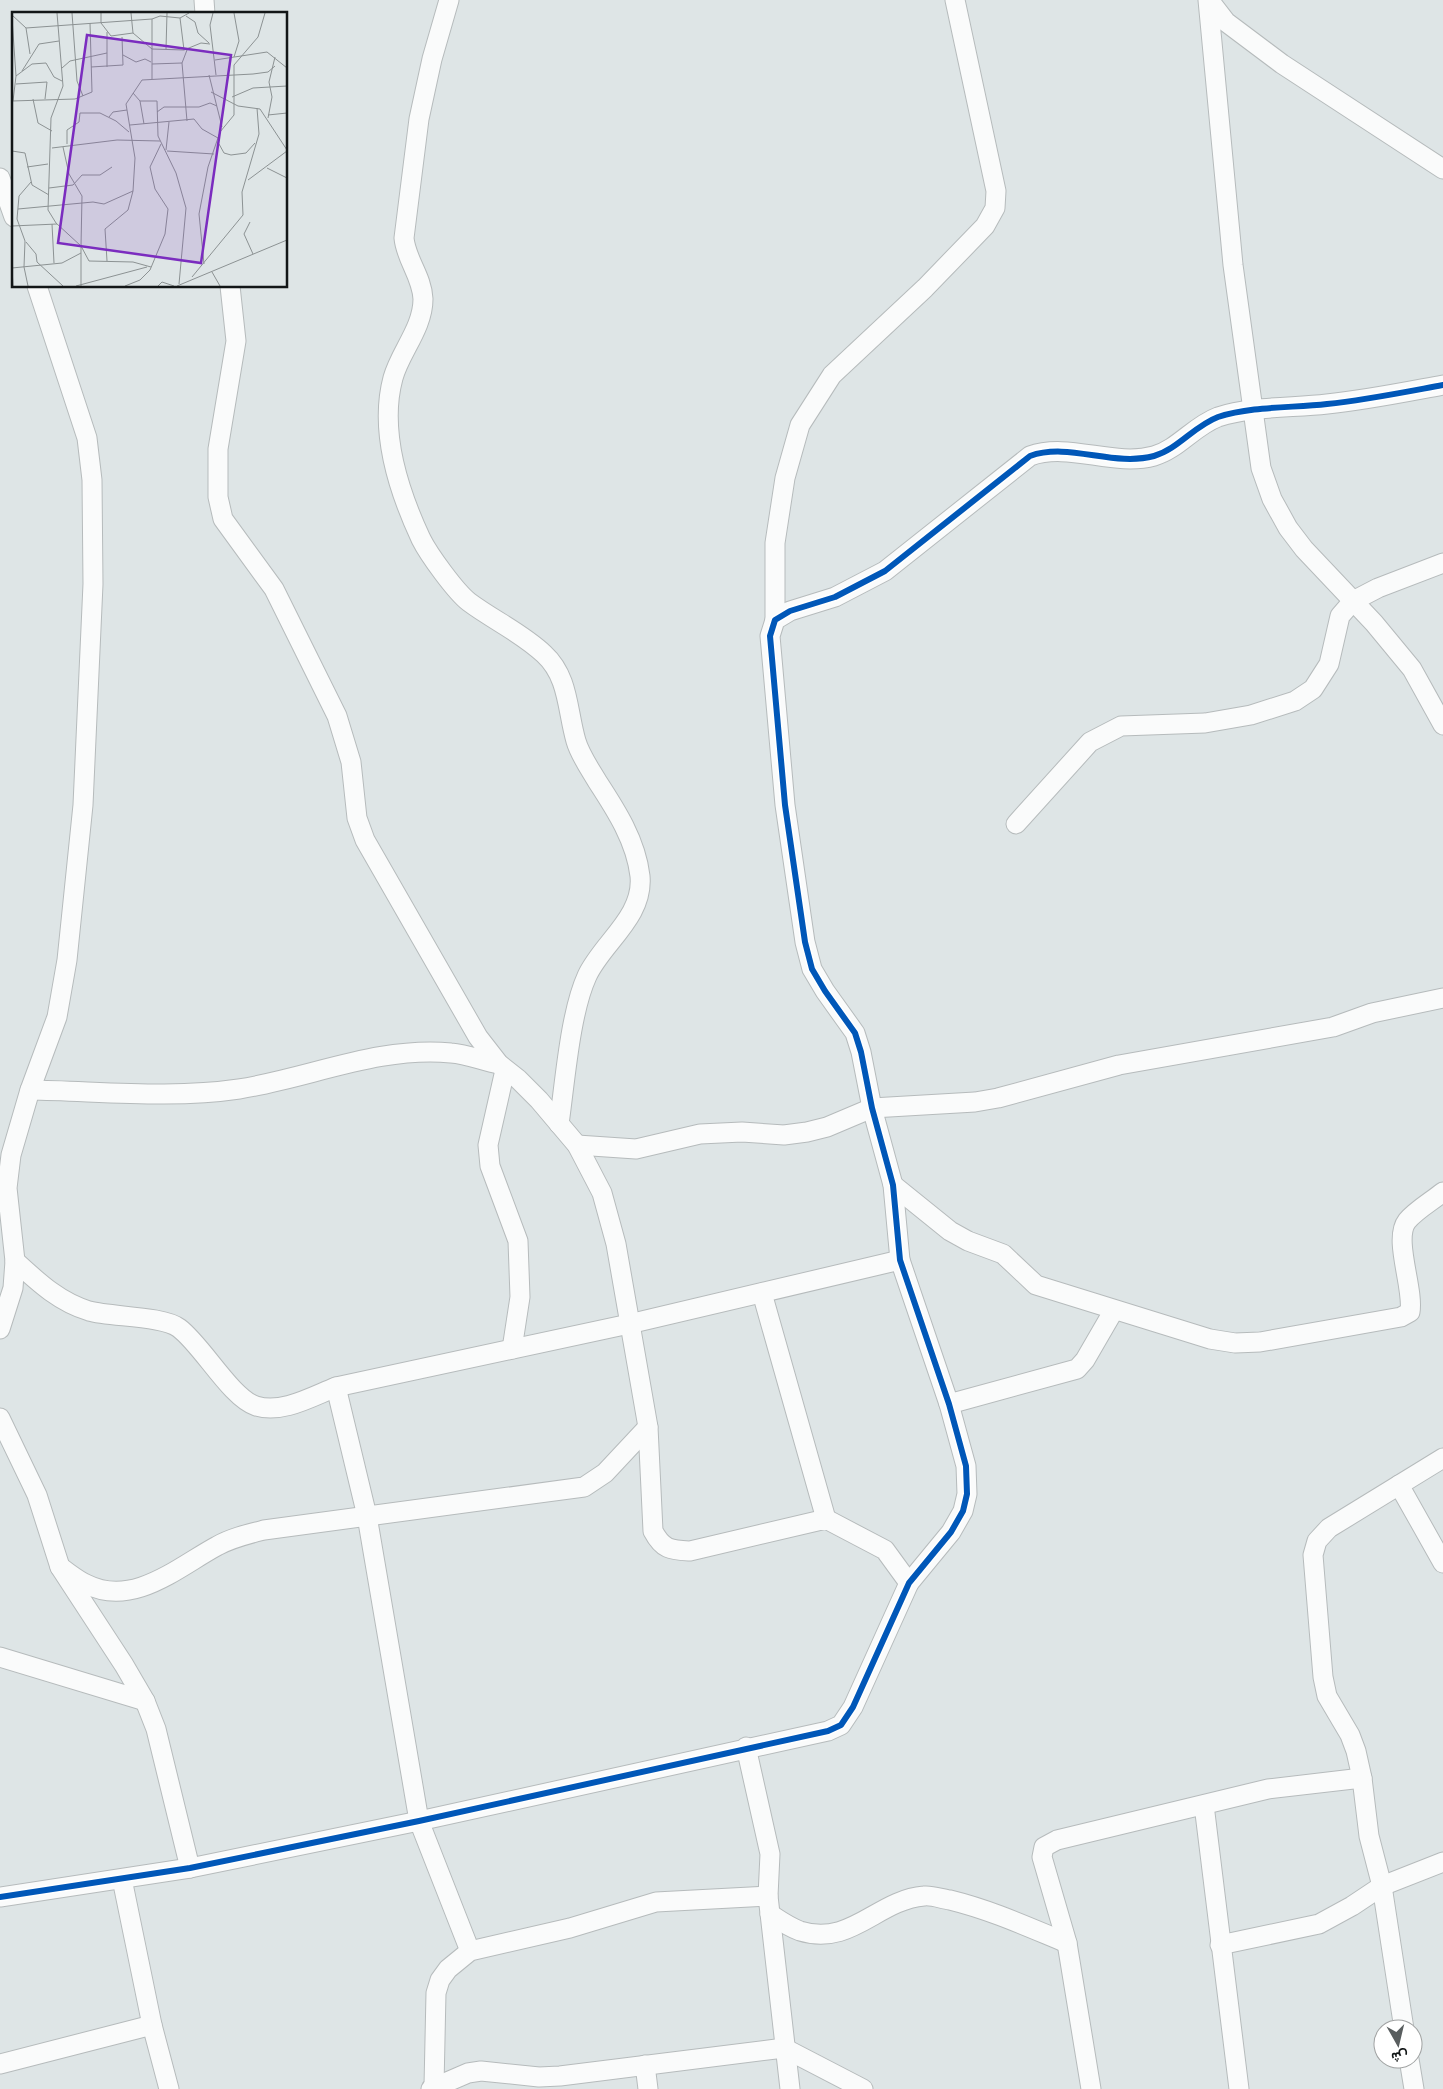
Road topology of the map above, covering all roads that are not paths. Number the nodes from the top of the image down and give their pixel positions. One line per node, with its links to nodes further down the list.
1 (449, 0): 20 (street)
2 (955, 0): 13 (street)
3 (1209, 1): 4 (street); 10 (street)
4 (1443, 169)
5 (0, 178): 6 (street)
6 (12, 211)
7 (39, 288): 18 (street)
8 (230, 288): 17 (street)
9 (1443, 385): 10 (street)
10 (1253, 411): 12 (street); 13 (street)
11 (1443, 563): 12 (street)
12 (1353, 601): 14 (street); 15 (street)
13 (775, 620): 19 (street)
14 (1443, 725)
15 (1016, 824)
16 (1443, 998): 19 (street)
17 (502, 1067): 18 (street); 20 (street); 32 (street)
18 (30, 1090): 25 (street)
19 (872, 1108): 21 (street); 22 (street)
20 (559, 1124): 21 (street)
21 (576, 1145): 30 (street)
22 (893, 1185): 26 (street); 29 (street)
23 (1443, 1192): 29 (street)
24 (0, 1203): 25 (street)
25 (11, 1223): 27 (street)
26 (900, 1260): 28 (street); 34 (street)
27 (15, 1261): 31 (street); 33 (street)
28 (762, 1293): 30 (street); 40 (street)
29 (1114, 1310): 34 (street)
30 (629, 1324): 32 (street); 36 (street)
31 (0, 1329)
32 (512, 1350): 33 (street)
33 (336, 1387): 39 (street)
34 (948, 1404): 43 (street)
35 (0, 1418): 42 (street)
36 (648, 1427): 39 (street); 40 (street)
37 (1443, 1458): 38 (street)
38 (1399, 1485): 41 (street); 47 (street)
39 (367, 1516): 42 (street); 49 (street)
40 (826, 1519): 43 (street)
41 (1443, 1563)
42 (60, 1567): 45 (street)
43 (909, 1583): 46 (street)
44 (0, 1657): 45 (street)
45 (144, 1701): 51 (street)
46 (746, 1748): 49 (street); 54 (street)
47 (1362, 1778): 48 (street); 53 (street)
48 (1204, 1805): 57 (street); 58 (street)
49 (419, 1821): 51 (street); 59 (street)
50 (1443, 1862): 53 (street)
51 (190, 1868): 52 (street)
52 (122, 1879): 55 (street); 61 (street)
53 (1382, 1886): 58 (street); 60 (street)
54 (768, 1896): 56 (street); 59 (street)
55 (0, 1897)
56 (770, 1914): 57 (street); 62 (street)
57 (1067, 1943): 72 (street)
58 (1220, 1945): 73 (street)
59 (470, 1951): 67 (street)
60 (1402, 2019)
61 (152, 2026): 63 (street); 68 (street)
62 (784, 2048): 64 (street); 70 (street); 71 (street)
63 (0, 2064)
64 (644, 2065): 66 (street); 69 (street)
65 (1411, 2069): 74 (street)
66 (470, 2081): 67 (street)
67 (432, 2088)
68 (169, 2089)
69 (648, 2089)
70 (790, 2089)
71 (863, 2089)
72 (1091, 2089)
73 (1239, 2089)
74 (1414, 2089)

